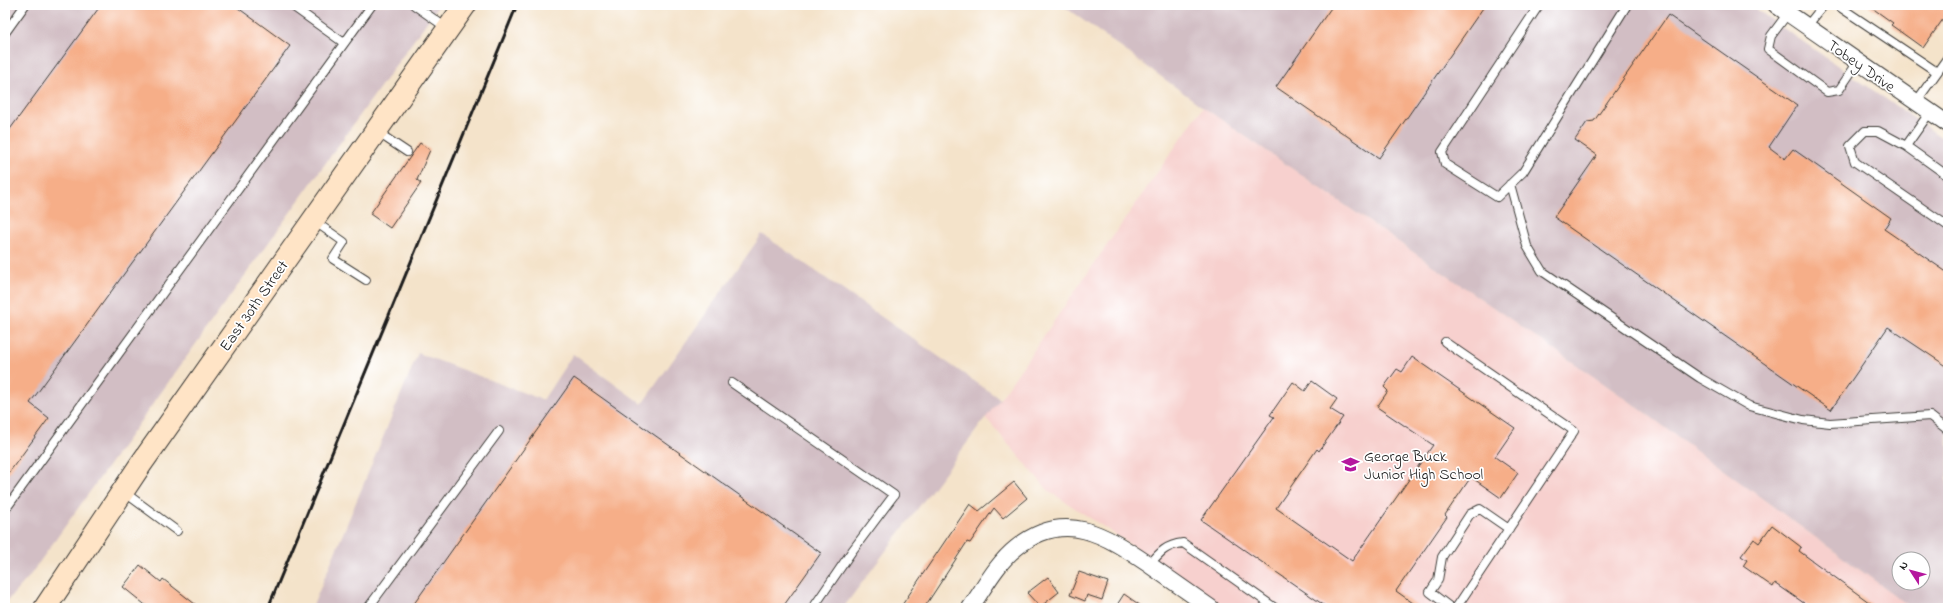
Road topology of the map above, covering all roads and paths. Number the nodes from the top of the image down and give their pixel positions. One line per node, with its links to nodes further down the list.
1 (25, 5): 13 (lane)
2 (291, 5): 14 (lane)
3 (372, 5): 14 (lane)
4 (414, 5): 12 (lane)
5 (465, 5): 12 (main road, East 30th Street)
6 (1539, 5): 25 (lane)
7 (1627, 5): 25 (lane)
8 (1824, 5): 11 (lane)
9 (1837, 5): 17 (lane)
10 (1782, 9): 11 (street, Tobey Drive); 16 (lane)
11 (1807, 26): 16 (street, Tobey Drive)
12 (448, 29): 21 (main road, East 30th Street)
13 (5, 33)
14 (344, 43): 34 (lane)
15 (1948, 57): 17 (lane)
16 (1858, 62): 18 (street, Tobey Drive)
17 (1937, 72): 18 (lane)
18 (1916, 102): 19 (street, Tobey Drive)
19 (1930, 112): 20 (street, Tobey Drive); 22 (lane)
20 (1948, 124)
21 (376, 132): 23 (lane); 26 (main road, East 30th Street)
22 (1906, 146): 24 (lane); 27 (lane)
23 (407, 152)
24 (1948, 176)
25 (1510, 184): 31 (lane)
26 (313, 221): 28 (lane); 33 (main road, East 30th Street)
27 (1948, 226)
28 (366, 280)
29 (1445, 342): 35 (lane)
30 (732, 383): 40 (lane)
31 (1948, 430)
32 (499, 431): 39 (lane)
33 (123, 491): 36 (lane); 38 (main road, East 30th Street)
34 (5, 510)
35 (1509, 529): 44 (lane); 45 (lane)
36 (177, 531)
37 (1149, 565): 41 (street); 42 (street); 43 (lane)
38 (45, 608)
39 (368, 608)
40 (813, 608)
41 (970, 608)
42 (1212, 608)
43 (1275, 608)
44 (1451, 608)
45 (1456, 608)

